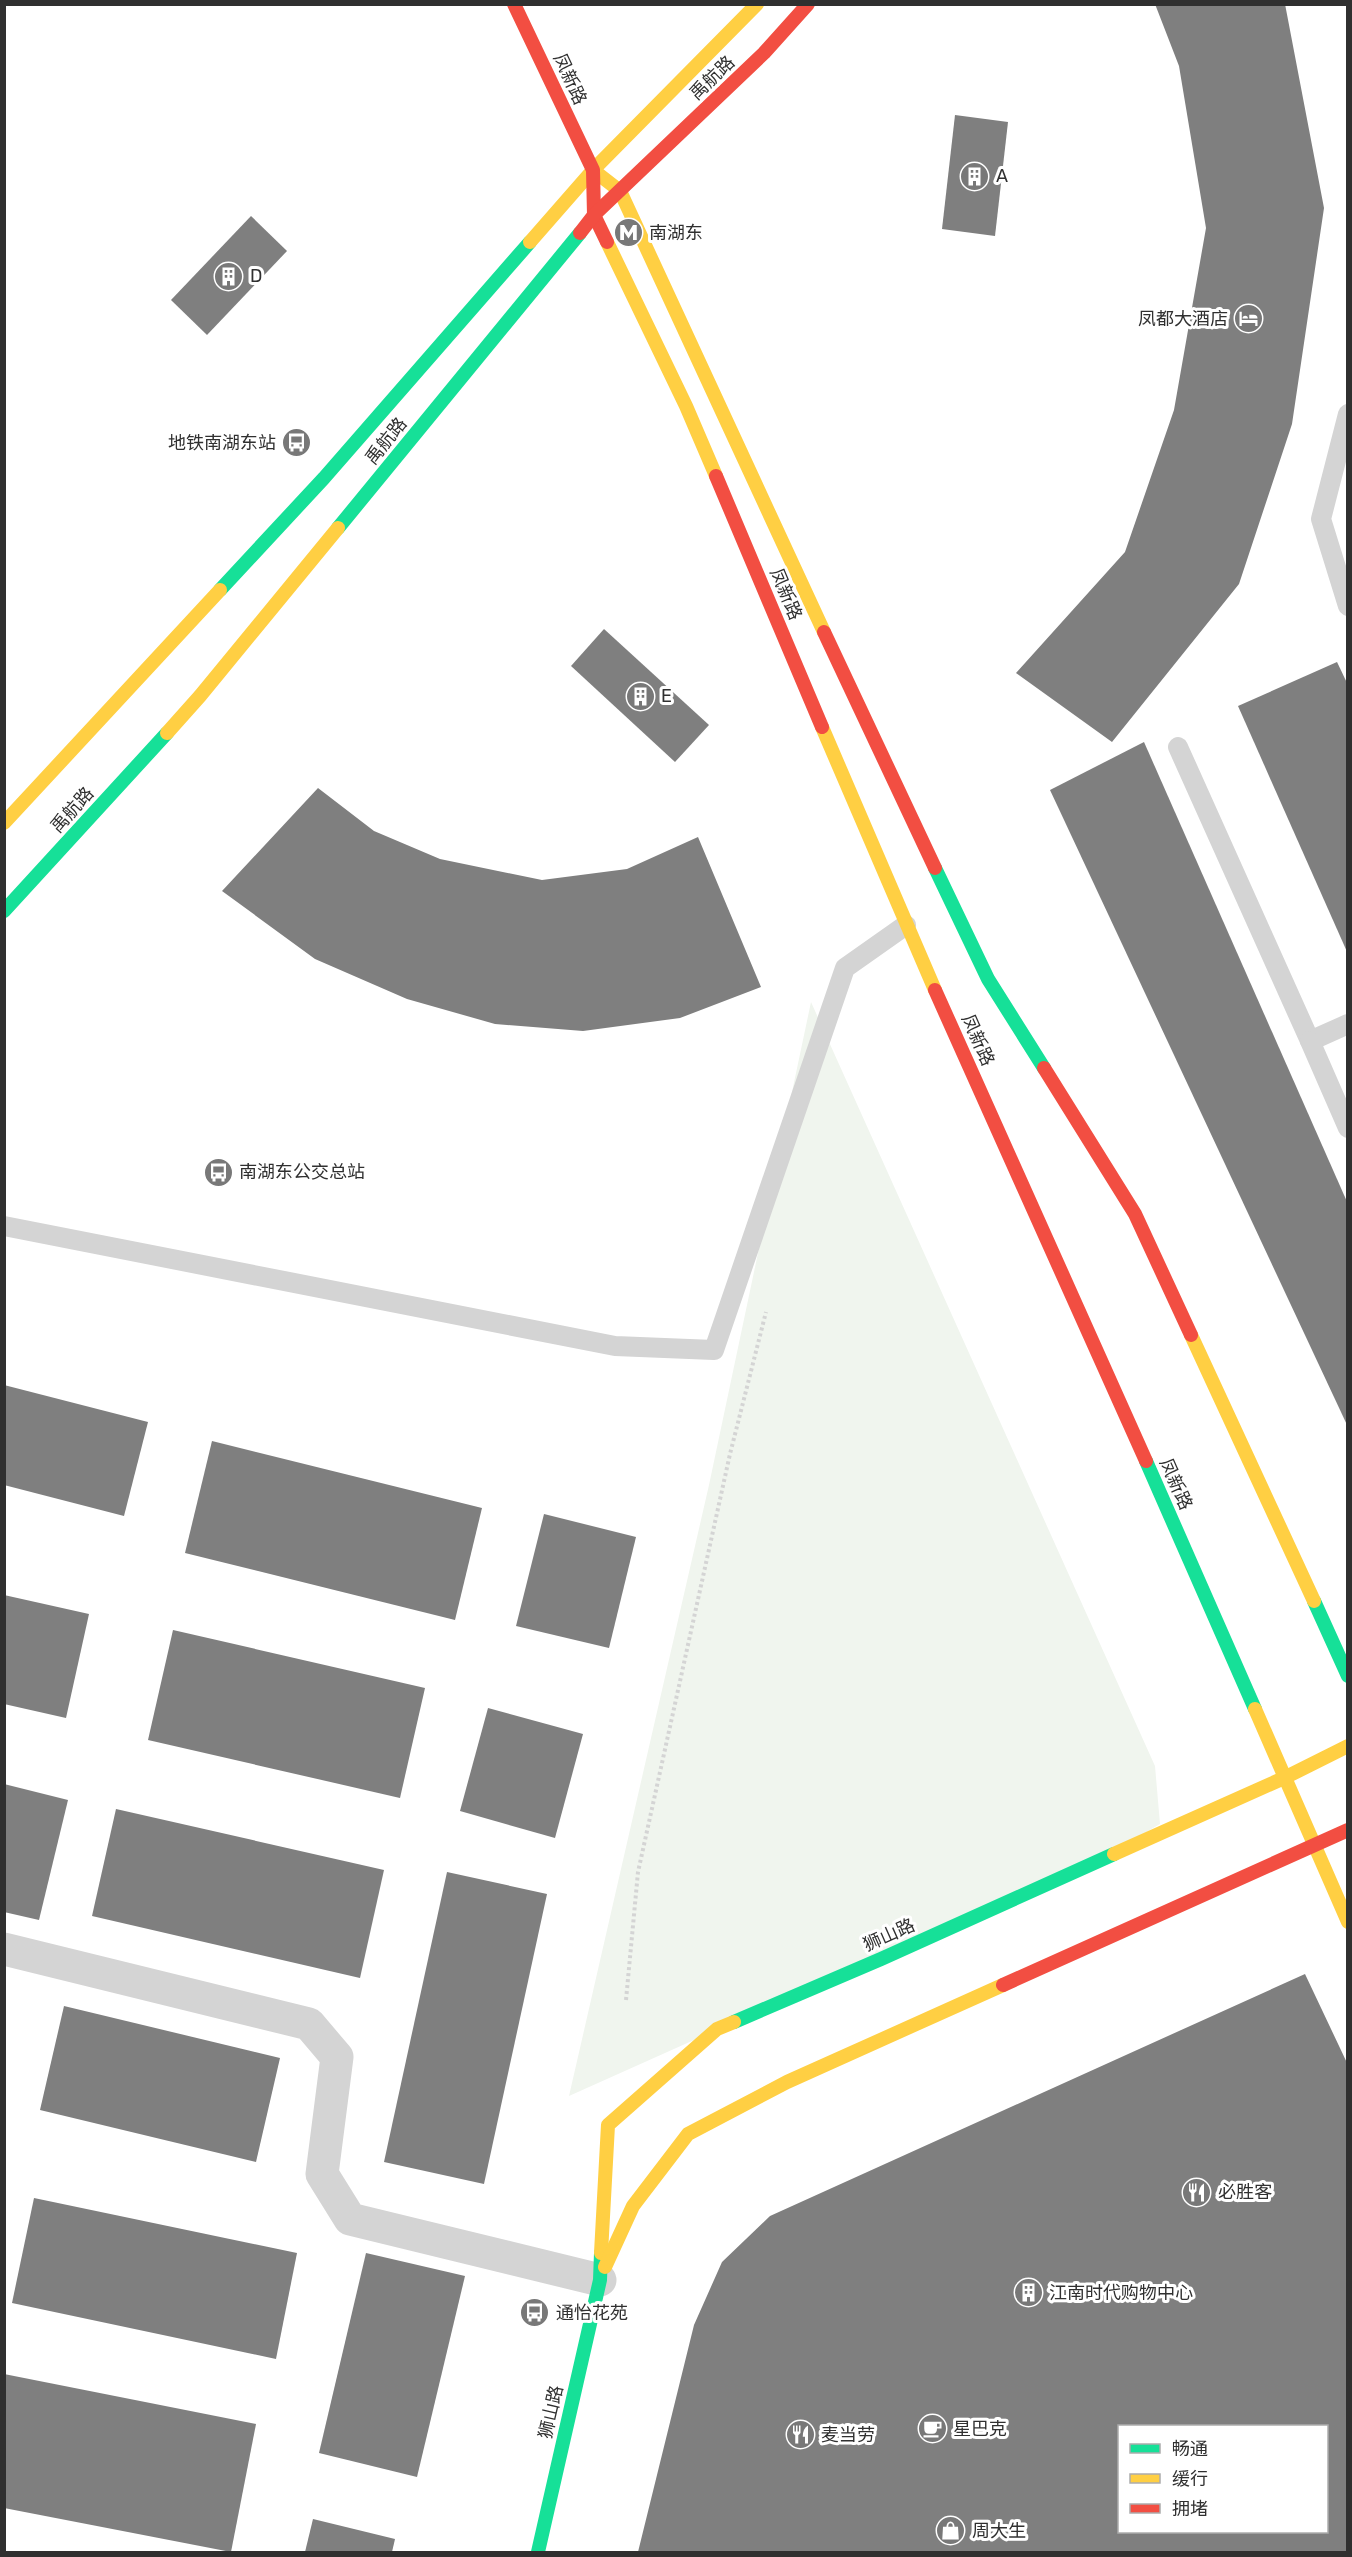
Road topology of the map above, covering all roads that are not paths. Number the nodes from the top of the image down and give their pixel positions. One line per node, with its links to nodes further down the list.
1 (514, 4): 4 (main road, 凤新路)
2 (757, 4): 4 (main road, 禹航路)
3 (808, 4): 5 (main road, 禹航路)
4 (593, 170): 5 (main road, 凤新路); 6 (main road, 凤新路); 10 (main road, 禹航路)
5 (620, 191): 6 (main road, 禹航路); 17 (main road, 凤新路)
6 (594, 215): 11 (main road, 禹航路); 12 (main road, 凤新路)
7 (1347, 414): 8 (lane)
8 (1347, 606)
9 (1178, 747): 14 (lane)
10 (4, 823)
11 (4, 912)
12 (906, 925): 16 (lane); 19 (main road, 凤新路)
13 (1347, 1024): 14 (lane)
14 (1310, 1041): 15 (lane)
15 (1347, 1128)
16 (4, 1226)
17 (1347, 1676)
18 (1347, 1746): 19 (main road, 狮山路)
19 (1284, 1778): 21 (main road, 凤新路); 24 (main road, 狮山路)
20 (1347, 1830): 21 (main road, 狮山路)
21 (1315, 1846): 22 (main road, 凤新路); 24 (main road, 狮山路)
22 (1347, 1922)
23 (4, 1949): 24 (street)
24 (600, 2280): 25 (main road, 狮山路)
25 (538, 2553)

